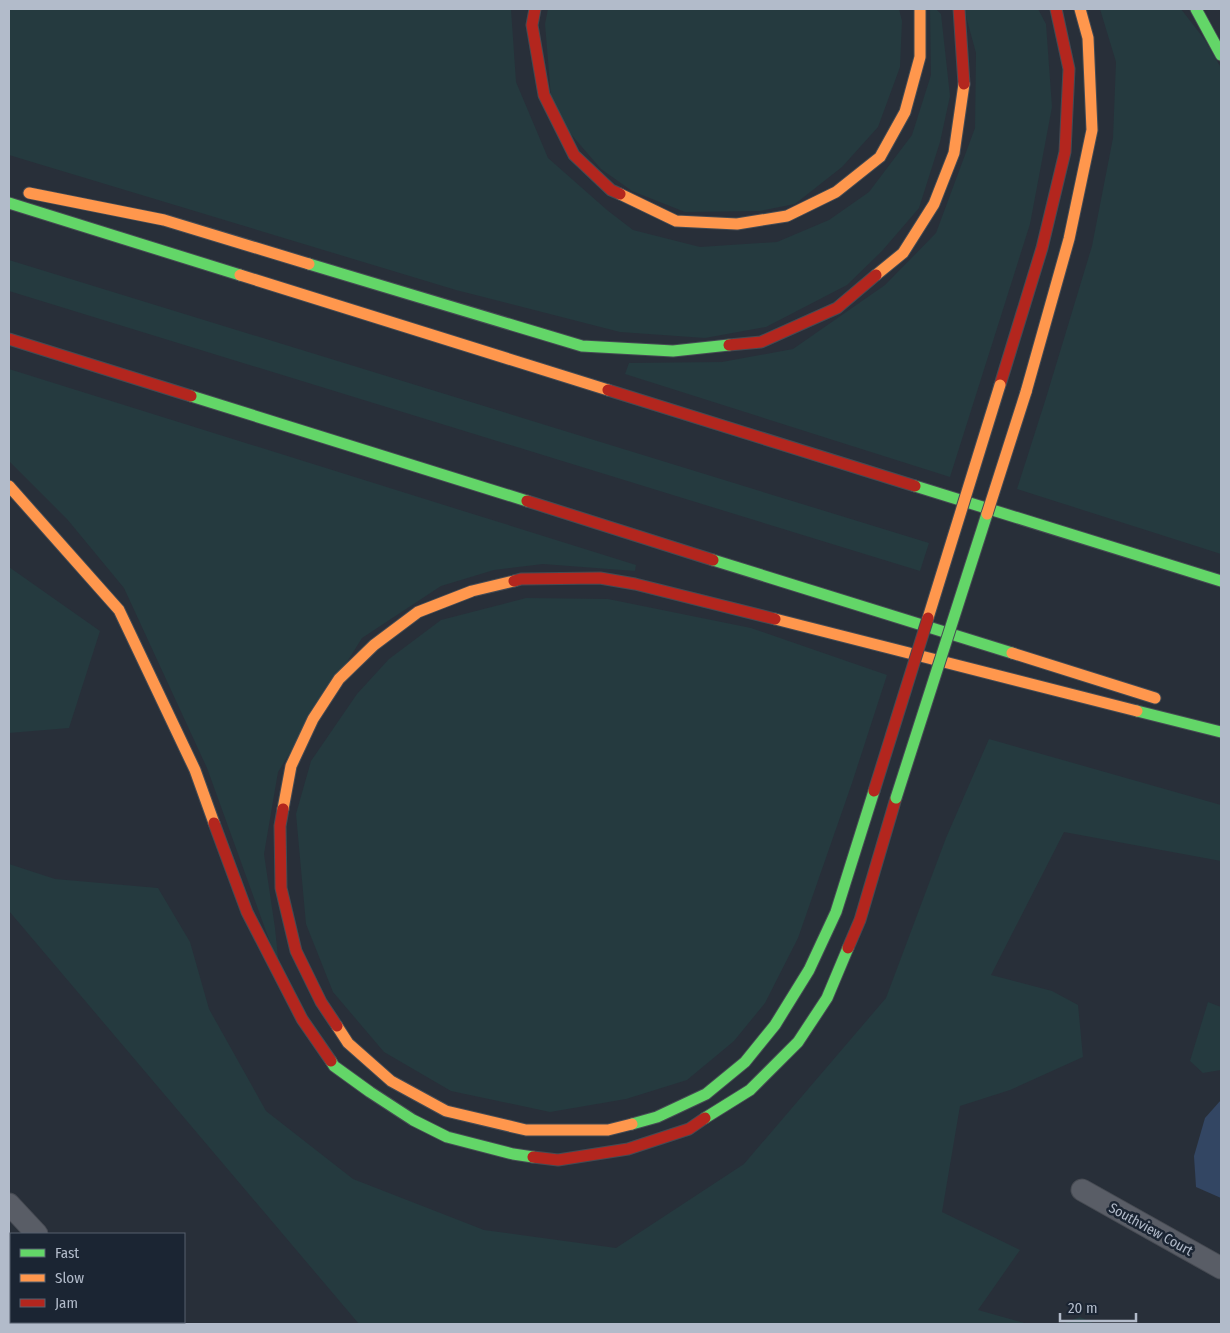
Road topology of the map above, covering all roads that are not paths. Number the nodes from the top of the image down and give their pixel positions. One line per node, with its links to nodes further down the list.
1 (535, 9): 2 (highway)
2 (920, 9)
3 (958, 9): 8 (highway)
4 (1056, 9): 14 (highway, bridge)
5 (1080, 9): 11 (highway, bridge)
6 (1196, 9): 7 (highway)
7 (1221, 55)
8 (18, 191)
9 (9, 203): 12 (highway)
10 (9, 339): 13 (highway)
11 (9, 486)
12 (1221, 581)
13 (1164, 701)
14 (1221, 732)
15 (1082, 1190): 18 (street, Southview Court)
16 (9, 1204): 17 (street)
17 (36, 1233)
18 (1221, 1268)

